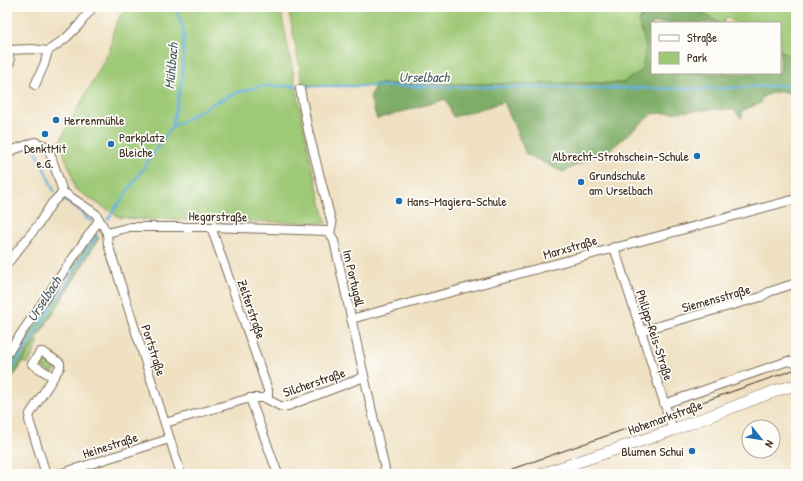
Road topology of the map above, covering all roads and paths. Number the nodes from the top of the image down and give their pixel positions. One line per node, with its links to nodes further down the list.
1 (93, 7): 3 (street)
2 (7, 49): 3 (street); 4 (street)
3 (48, 51): 5 (street)
4 (7, 74)
5 (35, 84)
6 (300, 89): 13 (street, Im Portugall)
7 (7, 155): 8 (street)
8 (63, 192): 10 (street); 15 (street)
9 (796, 199): 14 (street, Marxstraße)
10 (99, 220): 12 (street); 19 (street)
11 (211, 227): 12 (street, Hegarstraße); 13 (street, Hegarstraße); 25 (street, Zelterstraße)
12 (107, 233): 27 (street, Portstraße)
13 (330, 233): 17 (street, Im Portugall)
14 (614, 247): 17 (street, Marxstraße); 18 (street, Philipp-Reis-Straße)
15 (7, 264)
16 (796, 283): 18 (street, Siemensstraße)
17 (351, 319): 22 (street, Im Portugall)
18 (641, 331): 26 (street, Philipp-Reis-Straße)
19 (7, 354)
20 (796, 363): 26 (street, Hohemarkstraße)
21 (54, 377): 30 (street)
22 (364, 377): 25 (street, Silcherstraße); 34 (street, Im Portugall)
23 (796, 385): 28 (street, Hohemarkstraße)
24 (250, 398): 25 (street, Silcherstraße); 27 (street, Silcherstraße); 33 (street)
25 (268, 399)
26 (664, 404): 28 (street, Philipp-Reis-Straße)
27 (164, 423): 29 (street, Portstraße)
28 (673, 430): 35 (street, Hohemarkstraße)
29 (169, 439): 31 (street, Heinestraße); 32 (street, Portstraße)
30 (46, 474)
31 (59, 474)
32 (181, 474)
33 (278, 474)
34 (386, 474)
35 (542, 474)

